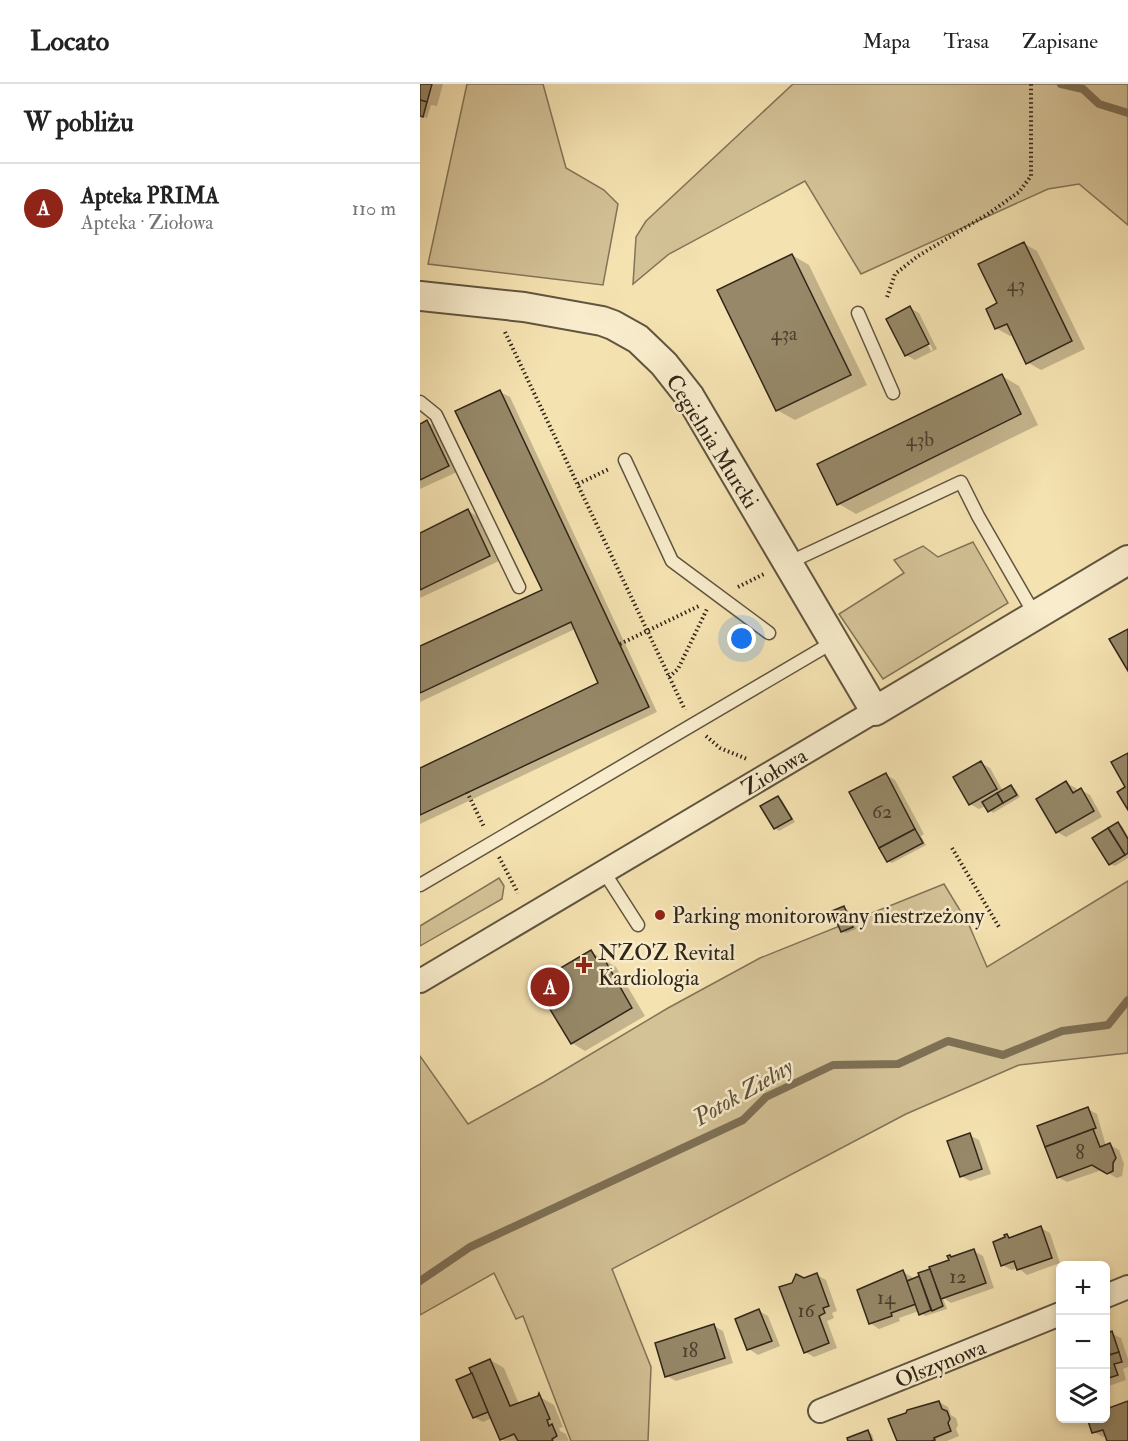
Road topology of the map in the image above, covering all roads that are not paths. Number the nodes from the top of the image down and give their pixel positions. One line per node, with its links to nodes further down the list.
1 (420, 296): 7 (street, Cegielnia Murcki)
2 (858, 313): 3 (lane)
3 (893, 393)
4 (420, 402): 8 (lane)
5 (625, 460): 10 (lane)
6 (1128, 560): 9 (street, Ziołowa)
7 (788, 563): 9 (lane); 11 (street, Cegielnia Murcki)
8 (519, 587)
9 (1035, 615): 12 (street, Ziołowa)
10 (769, 633)
11 (835, 641): 12 (street, Cegielnia Murcki); 14 (lane)
12 (875, 711): 13 (street, Ziołowa)
13 (604, 872): 15 (lane); 16 (street, Ziołowa)
14 (420, 885)
15 (638, 925)
16 (420, 981)
17 (1128, 1288): 18 (street)
18 (1110, 1295)
19 (1058, 1315): 20 (street, Olszynowa)
20 (820, 1411)

